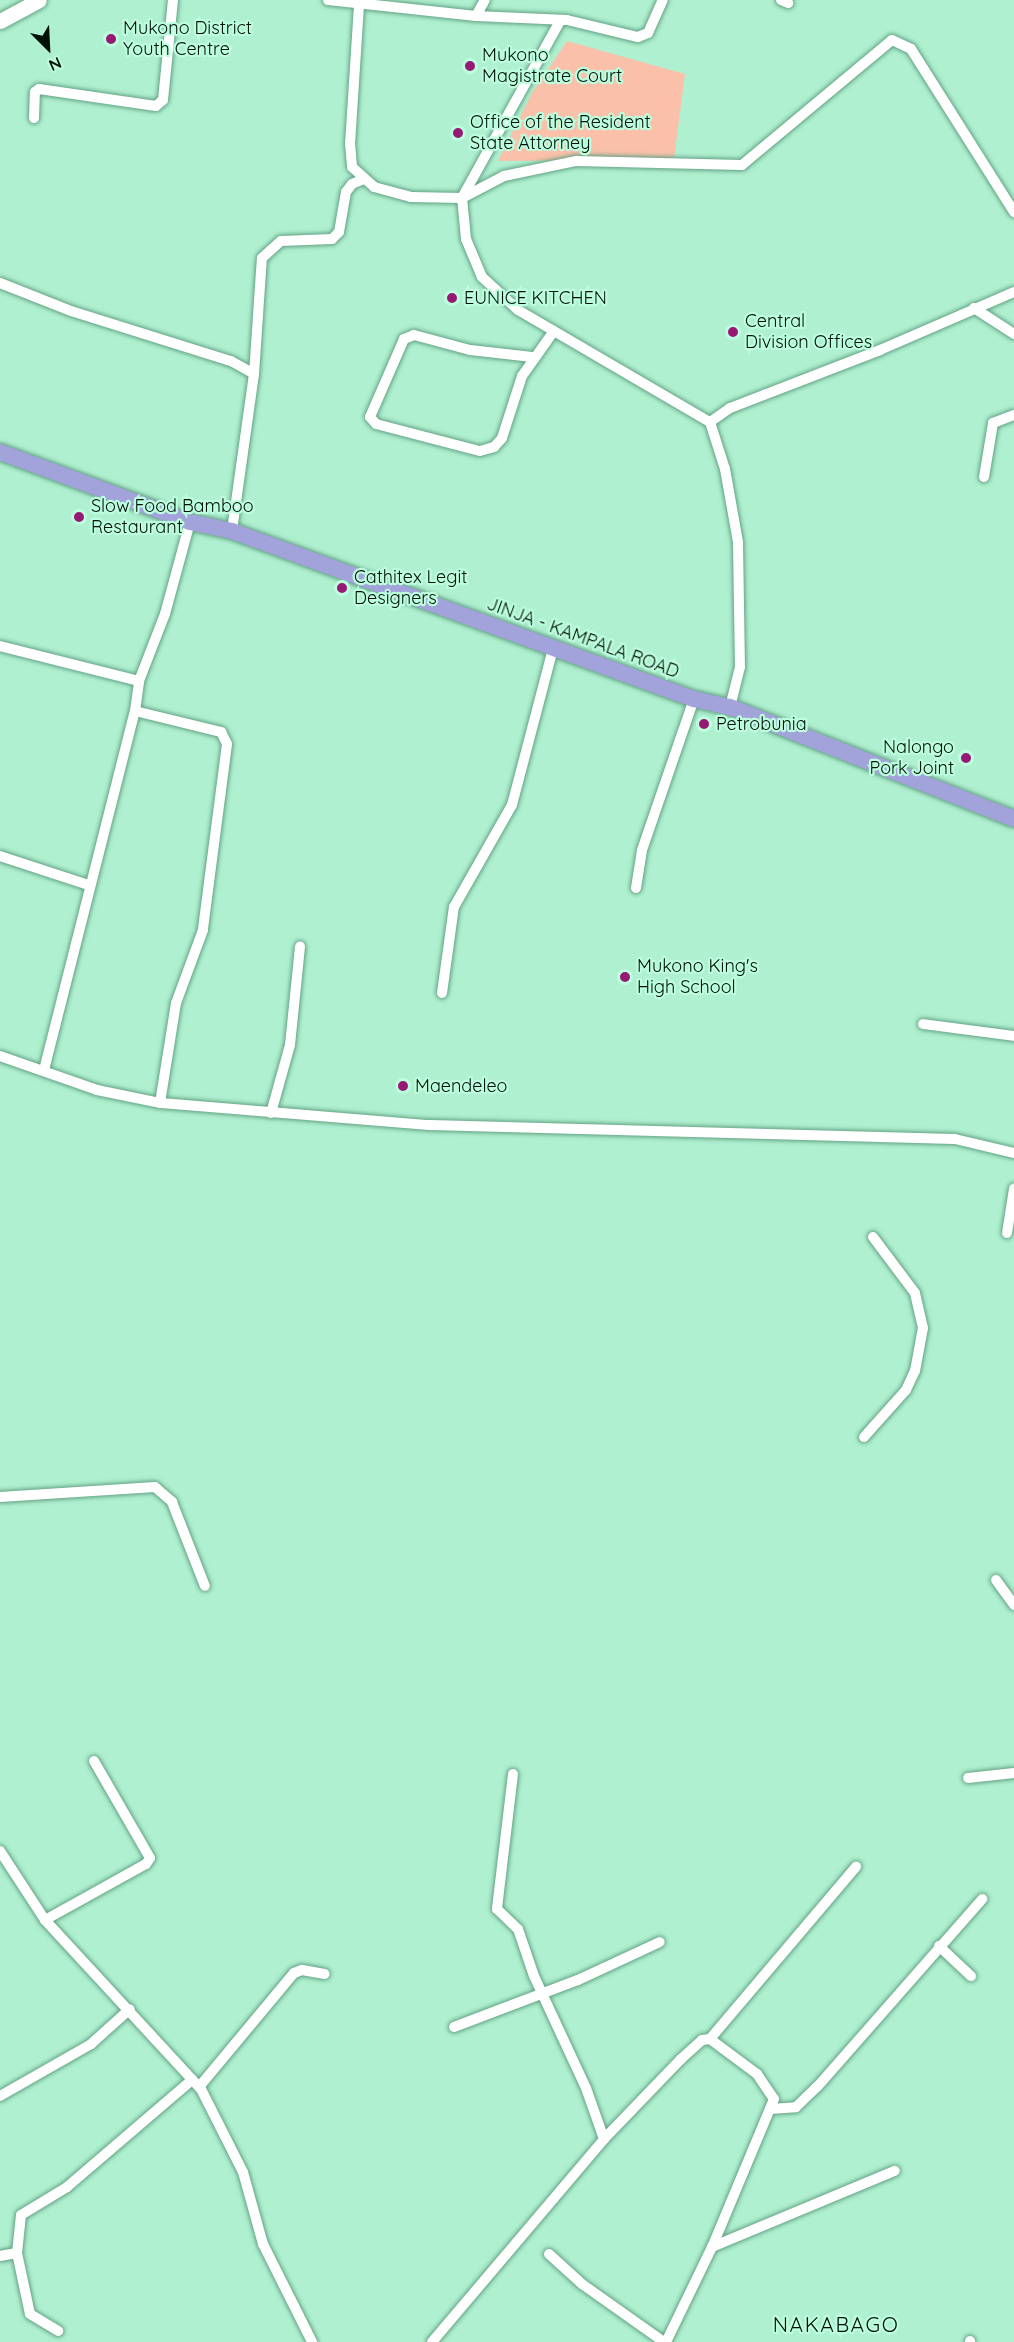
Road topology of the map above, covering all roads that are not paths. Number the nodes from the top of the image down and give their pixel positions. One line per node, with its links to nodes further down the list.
1 (39, 0): 8 (main road)
2 (173, 0): 10 (street)
3 (328, 0): 6 (street)
4 (485, 0): 7 (street)
5 (663, 0): 9 (street)
6 (359, 5): 7 (street); 11 (street)
7 (476, 16): 9 (street)
8 (0, 21)
9 (560, 21): 12 (street)
10 (34, 118)
11 (364, 179): 12 (street); 20 (street)
12 (462, 198): 13 (street); 17 (street)
13 (1014, 212)
14 (0, 283): 20 (street)
15 (1014, 292): 16 (street)
16 (974, 308): 18 (street); 22 (street)
17 (554, 332): 19 (street); 22 (street)
18 (1014, 334)
19 (532, 357): 19 (street)
20 (254, 375): 26 (street)
21 (1014, 415): 24 (street)
22 (710, 422): 31 (street)
23 (0, 452): 25 (highway, JINJA - KAMPALA ROAD)
24 (984, 477)
25 (190, 522): 26 (highway, JINJA - KAMPALA ROAD); 29 (street)
26 (232, 531): 28 (highway, JINJA - KAMPALA ROAD)
27 (0, 646): 29 (street)
28 (554, 649): 30 (highway, JINJA - KAMPALA ROAD); 38 (street)
29 (139, 681): 32 (street)
30 (694, 699): 31 (highway, JINJA - KAMPALA ROAD); 36 (street)
31 (730, 707): 33 (highway, JINJA - KAMPALA ROAD)
32 (135, 711): 35 (street); 43 (street)
33 (1014, 819)
34 (0, 856): 35 (street)
35 (88, 885): 42 (street)
36 (636, 888)
37 (300, 947): 44 (street)
38 (442, 993)
39 (923, 1024): 40 (street)
40 (1014, 1036)
41 (0, 1056): 42 (street)
42 (44, 1070): 43 (street)
43 (160, 1103): 44 (street)
44 (271, 1113): 45 (street)
45 (1014, 1153)
46 (1014, 1189): 47 (street)
47 (1007, 1233)
48 (873, 1237): 49 (street)
49 (864, 1437)
50 (0, 1497): 52 (street)
51 (996, 1580): 53 (street)
52 (205, 1586)
53 (1014, 1605)
54 (94, 1761): 61 (street)
55 (1014, 1773): 57 (street)
56 (513, 1774): 66 (street)
57 (968, 1778)
58 (0, 1851): 61 (street)
59 (856, 1867): 69 (street)
60 (982, 1899): 63 (street)
61 (45, 1920): 67 (street)
62 (660, 1942): 66 (street)
63 (939, 1946): 65 (street); 72 (street)
64 (325, 1974): 70 (street)
65 (971, 1976)
66 (542, 1994): 68 (street); 73 (street)
67 (130, 2009): 70 (street); 71 (street)
68 (453, 2027)
69 (710, 2039): 72 (street); 73 (street)
70 (195, 2084): 76 (street); 80 (street)
71 (0, 2096)
72 (770, 2109): 75 (street)
73 (604, 2139): 81 (street)
74 (895, 2171): 75 (street)
75 (712, 2247): 82 (street)
76 (17, 2253): 78 (street); 79 (street)
77 (549, 2254): 82 (street)
78 (0, 2256)
79 (58, 2331)
80 (312, 2342)
81 (432, 2342)
82 (665, 2342)

